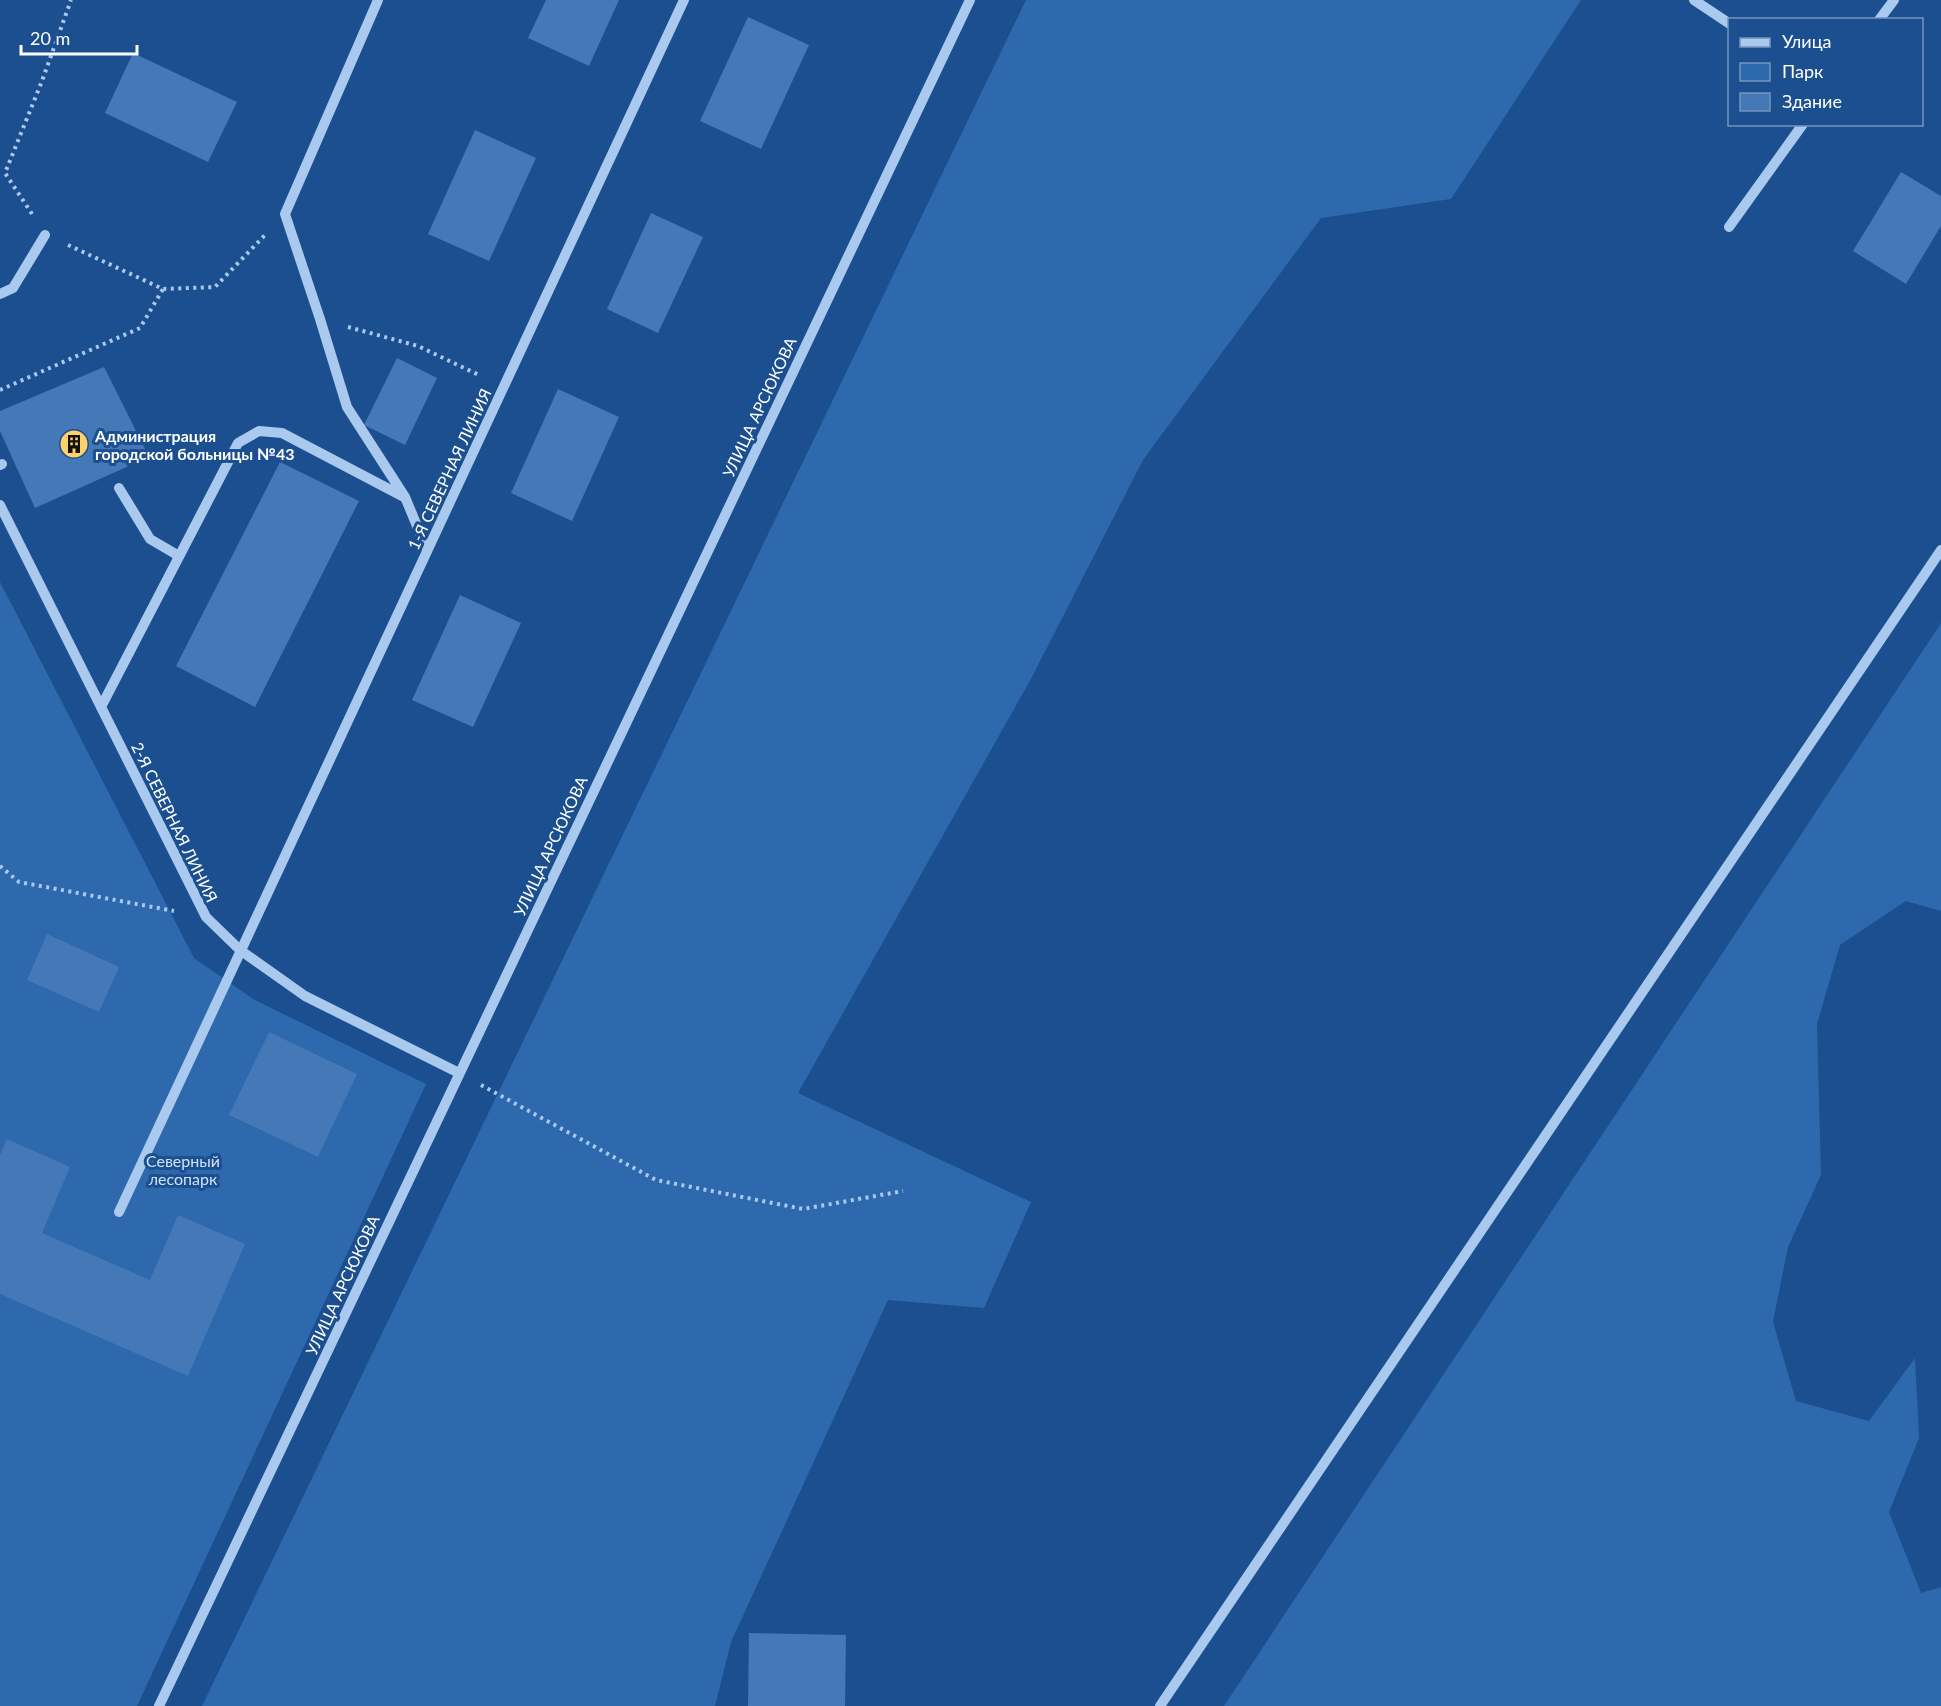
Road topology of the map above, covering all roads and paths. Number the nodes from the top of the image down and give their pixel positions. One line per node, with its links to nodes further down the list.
1 (72, 0): 12 (path)
2 (378, 0): 10 (street)
3 (684, 0): 16 (street, 1-Я СЕВЕРНАЯ ЛИНИЯ)
4 (970, 0): 28 (street, УЛИЦА АРСЮКОВА)
5 (1694, 0): 8 (street)
6 (1894, 0): 7 (street)
7 (1880, 18)
8 (1728, 23)
9 (1802, 126): 11 (street)
10 (285, 214): 13 (path); 15 (street)
11 (1729, 227)
12 (45, 235): 13 (path); 14 (street)
13 (163, 289): 17 (path)
14 (0, 294)
15 (320, 319): 16 (path); 19 (street)
16 (504, 387): 21 (street, 1-Я СЕВЕРНАЯ ЛИНИЯ)
17 (0, 390)
18 (119, 488): 23 (street)
19 (405, 497): 21 (street); 23 (street)
20 (0, 505): 24 (street, 2-Я СЕВЕРНАЯ ЛИНИЯ)
21 (427, 550): 27 (street, 1-Я СЕВЕРНАЯ ЛИНИЯ)
22 (1941, 550): 32 (street)
23 (179, 556): 24 (street)
24 (101, 707): 26 (street, 2-Я СЕВЕРНАЯ ЛИНИЯ)
25 (0, 866): 26 (path)
26 (206, 917): 27 (street, 2-Я СЕВЕРНАЯ ЛИНИЯ)
27 (240, 950): 28 (street, 2-Я СЕВЕРНАЯ ЛИНИЯ); 30 (street, 1-Я СЕВЕРНАЯ ЛИНИЯ)
28 (459, 1073): 29 (path); 31 (street, УЛИЦА АРСЮКОВА)
29 (903, 1191)
30 (119, 1212)
31 (159, 1706)
32 (1160, 1706)

